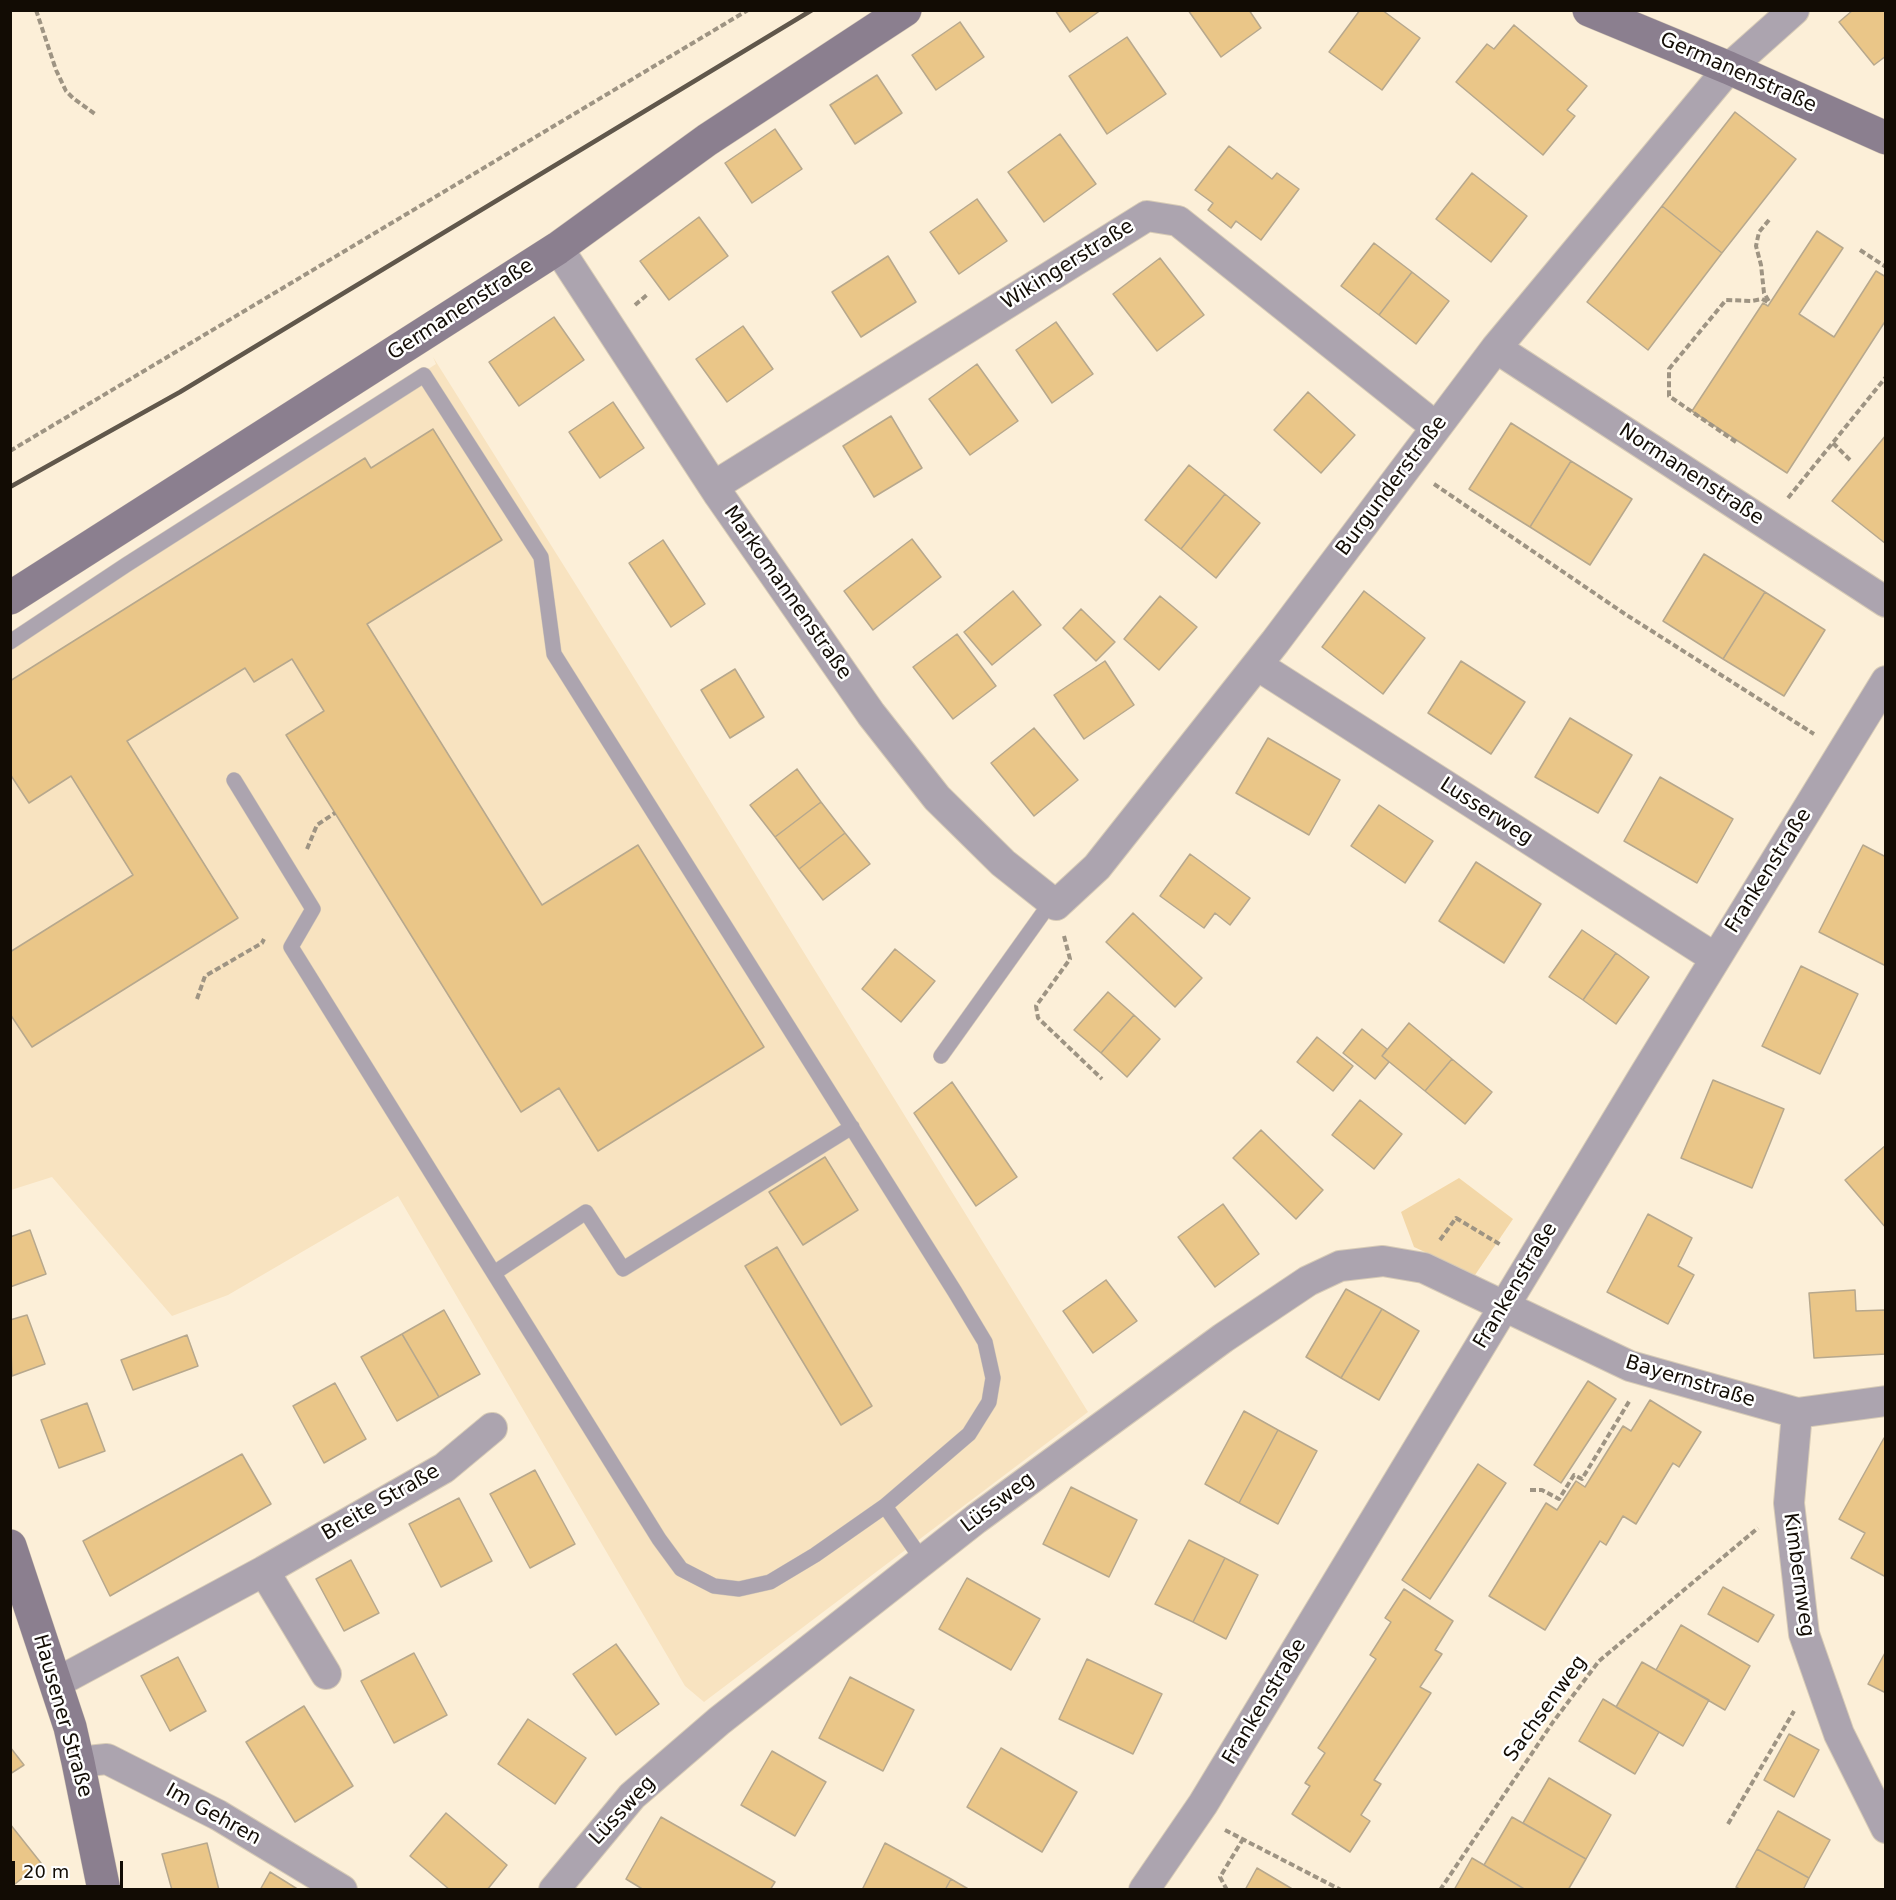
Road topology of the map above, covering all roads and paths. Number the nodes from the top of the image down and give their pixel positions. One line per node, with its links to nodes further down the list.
1 (36, 10): 7 (path)
2 (748, 10): 18 (path)
3 (905, 10): 10 (street, Germanenstraße)
4 (1589, 10): 6 (street, Germanenstraße)
5 (1794, 10): 6 (street, Burgunderstraße)
6 (1729, 68): 8 (street, Germanenstraße); 13 (street, Burgunderstraße)
7 (95, 114)
8 (1886, 138)
9 (1769, 220): 16 (path)
10 (558, 248): 21 (street, Markomannenstraße); 23 (street, Germanenstraße)
11 (1860, 250): 12 (path)
12 (1886, 267)
13 (1496, 348): 15 (street, Burgunderstraße); 22 (street, Normanenstraße)
14 (1886, 377): 17 (path)
15 (1436, 427): 20 (street, Burgunderstraße); 21 (street, Wikingerstraße)
16 (1736, 442)
17 (1833, 443): 19 (path); 22 (path)
18 (10, 451)
19 (1851, 461)
20 (1407, 466): 26 (street, Burgunderstraße); 28 (path)
21 (714, 486): 32 (street, Markomannenstraße)
22 (1767, 524): 24 (street, Normanenstraße)
23 (10, 598)
24 (1886, 602)
25 (10, 642): 38 (lane)
26 (1257, 665): 32 (street, Burgunderstraße); 34 (street, Lusserweg)
27 (1886, 681): 28 (street, Frankenstraße)
28 (1842, 752): 34 (street, Frankenstraße)
29 (234, 780): 31 (lane)
30 (335, 813): 31 (path)
31 (295, 880): 41 (lane)
32 (1054, 904): 36 (lane); 37 (path)
33 (268, 932): 35 (path)
34 (1715, 958): 39 (street, Frankenstraße)
35 (197, 999)
36 (941, 1056)
37 (1102, 1079)
38 (852, 1127): 41 (lane); 49 (lane)
39 (1530, 1263): 40 (path); 42 (street, Frankenstraße)
40 (1424, 1268): 42 (street, Lüssweg); 51 (street, Lüssweg)
41 (494, 1274): 49 (lane)
42 (1504, 1306): 43 (street, Bayernstraße); 57 (street, Frankenstraße)
43 (1648, 1371): 45 (street, Bayernstraße); 47 (path)
44 (1886, 1401): 45 (street, Bayernstraße)
45 (1797, 1413): 48 (street, Kimbernweg)
46 (492, 1428): 52 (street, Breite Straße)
47 (1530, 1490)
48 (1788, 1503): 53 (street, Kimbernweg); 67 (path, Sachsenweg)
49 (885, 1506): 51 (lane)
50 (10, 1546): 55 (street, Hausener Straße)
51 (923, 1561): 63 (street, Lüssweg)
52 (264, 1571): 54 (street); 55 (street, Breite Straße)
53 (1817, 1671): 58 (path); 59 (street, Kimbernweg)
54 (326, 1674)
55 (56, 1683): 56 (street, Hausener Straße)
56 (78, 1761): 61 (street, Hausener Straße); 62 (street, Im Gehren)
57 (1196, 1815): 60 (path); 64 (street, Frankenstraße)
58 (1728, 1824)
59 (1886, 1828)
60 (1243, 1839): 65 (path); 66 (path)
61 (104, 1890)
62 (342, 1890)
63 (554, 1890)
64 (1144, 1890)
65 (1227, 1890)
66 (1341, 1890)
67 (1440, 1890)

